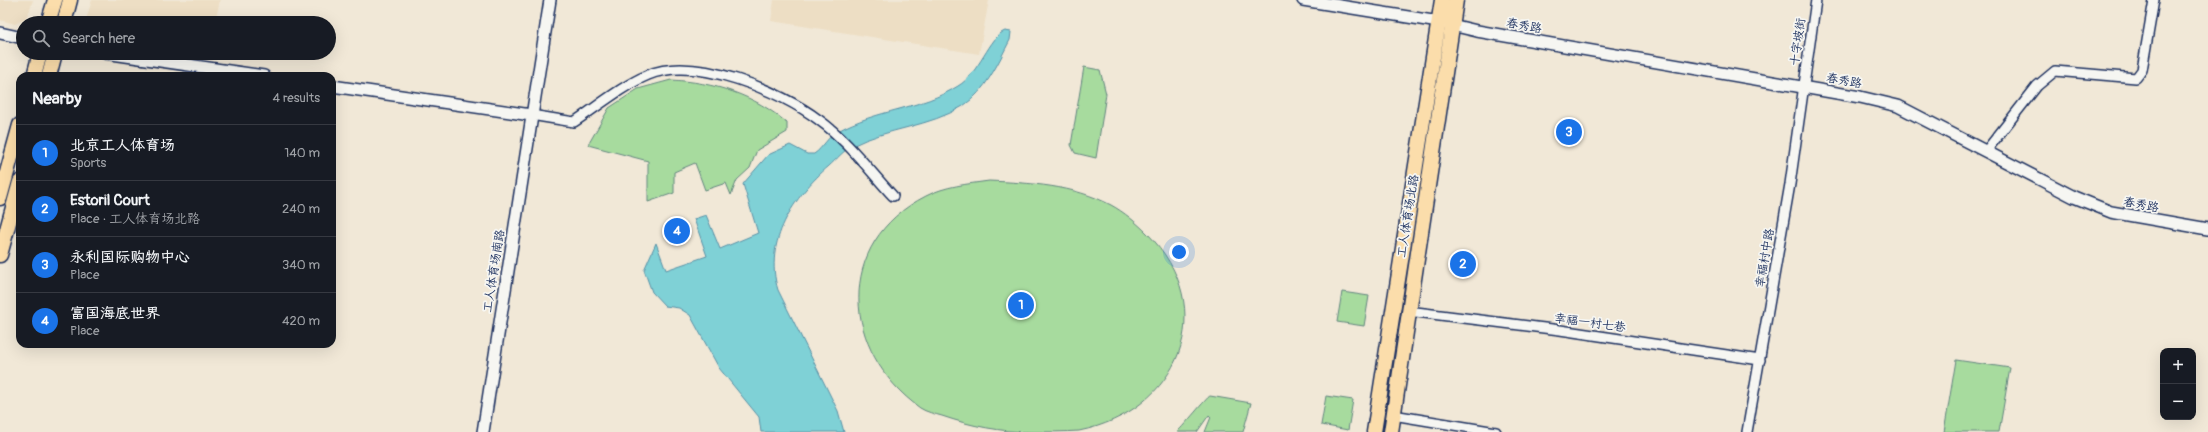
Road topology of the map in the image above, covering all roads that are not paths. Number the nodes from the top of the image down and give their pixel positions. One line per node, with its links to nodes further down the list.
1 (55, 0): 9 (main road)
2 (70, 0): 10 (main road)
3 (550, 0): 23 (street, 工人体育场南路)
4 (1303, 0): 11 (street, 春秀路)
5 (1442, 0): 11 (main road, 工人体育场北路)
6 (1456, 0): 12 (main road, 工人体育场北路)
7 (1816, 0): 22 (street, 十字坡街)
8 (2154, 0): 25 (street)
9 (50, 16)
10 (66, 16)
11 (1439, 22): 12 (street, 春秀路); 35 (main road, 工人体育场北路)
12 (1453, 25): 22 (street, 春秀路); 33 (main road, 工人体育场北路)
13 (0, 33): 14 (street)
14 (16, 36)
15 (38, 60): 18 (main road)
16 (53, 60): 19 (main road)
17 (153, 60): 20 (street)
18 (35, 72)
19 (50, 72)
20 (236, 72)
21 (336, 87): 23 (street)
22 (1804, 87): 25 (street, 春秀路); 32 (street, 幸福村中路)
23 (531, 114): 26 (street); 34 (street, 工人体育场南路)
24 (16, 140): 28 (main road)
25 (1986, 151): 29 (street, 春秀路)
26 (893, 196)
27 (16, 197): 30 (main road)
28 (0, 198)
29 (2208, 229)
30 (0, 255)
31 (1416, 312): 32 (street, 幸福一村七巷)
32 (1760, 360): 38 (street, 幸福村中路)
33 (1393, 416): 36 (main road, 工人体育场北路); 37 (street)
34 (483, 432)
35 (1374, 432)
36 (1391, 432)
37 (1496, 432)
38 (1747, 432)

